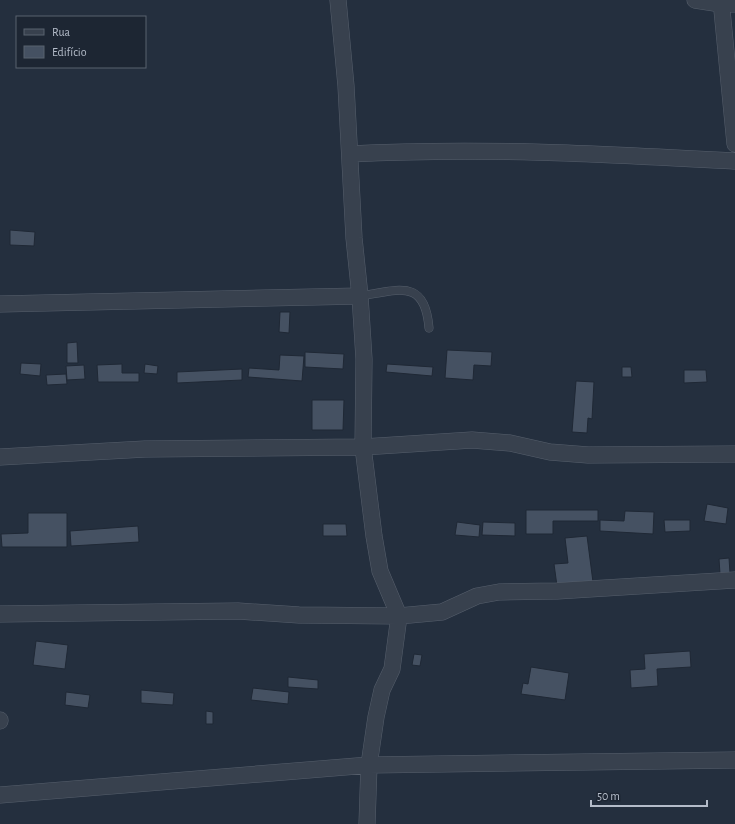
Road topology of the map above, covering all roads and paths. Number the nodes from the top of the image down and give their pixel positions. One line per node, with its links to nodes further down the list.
1 (338, 0): 5 (street)
2 (695, 0): 3 (street)
3 (725, 3): 4 (street)
4 (735, 144)
5 (350, 154): 6 (street); 7 (street)
6 (735, 161)
7 (360, 296): 8 (street); 9 (lane); 10 (street)
8 (0, 304)
9 (430, 328)
10 (363, 447): 11 (street); 12 (street); 15 (street)
11 (735, 454)
12 (0, 457)
13 (735, 580): 15 (street)
14 (0, 614): 15 (street)
15 (399, 616): 17 (street)
16 (735, 760): 17 (street)
17 (369, 765): 18 (street); 19 (street)
18 (0, 795)
19 (367, 824)

